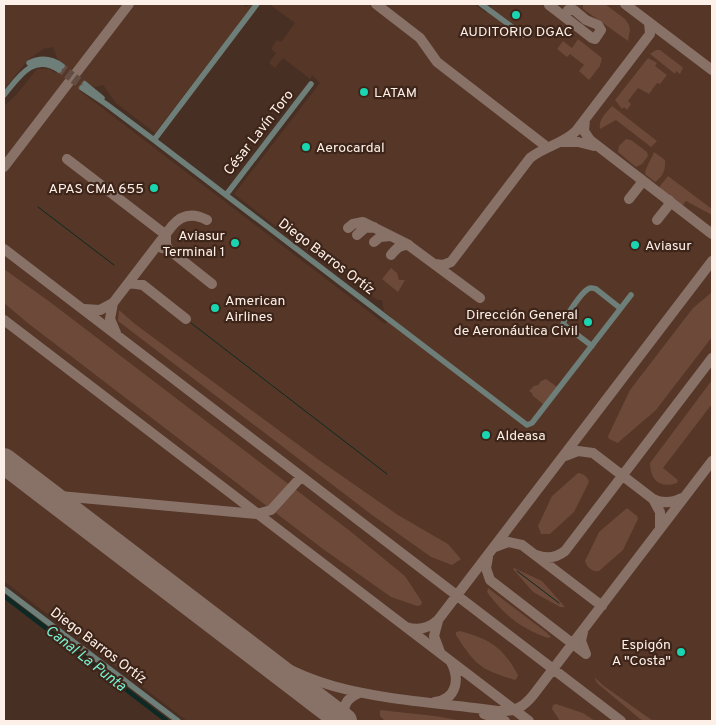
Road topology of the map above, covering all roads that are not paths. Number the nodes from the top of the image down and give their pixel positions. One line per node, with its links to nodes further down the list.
1 (257, 4): 8 (street)
2 (481, 4): 3 (street)
3 (523, 35)
4 (60, 68): 7 (street)
5 (311, 84): 9 (street, César Lavín Toro)
6 (84, 86): 8 (street, Diego Barros Ortíz)
7 (4, 95)
8 (154, 140): 9 (street, Diego Barros Ortíz)
9 (226, 195): 12 (street, Diego Barros Ortíz)
10 (631, 294): 11 (street)
11 (620, 308): 12 (street); 12 (street)
12 (592, 346)
13 (4, 589): 14 (street, Diego Barros Ortíz)
14 (178, 721)

